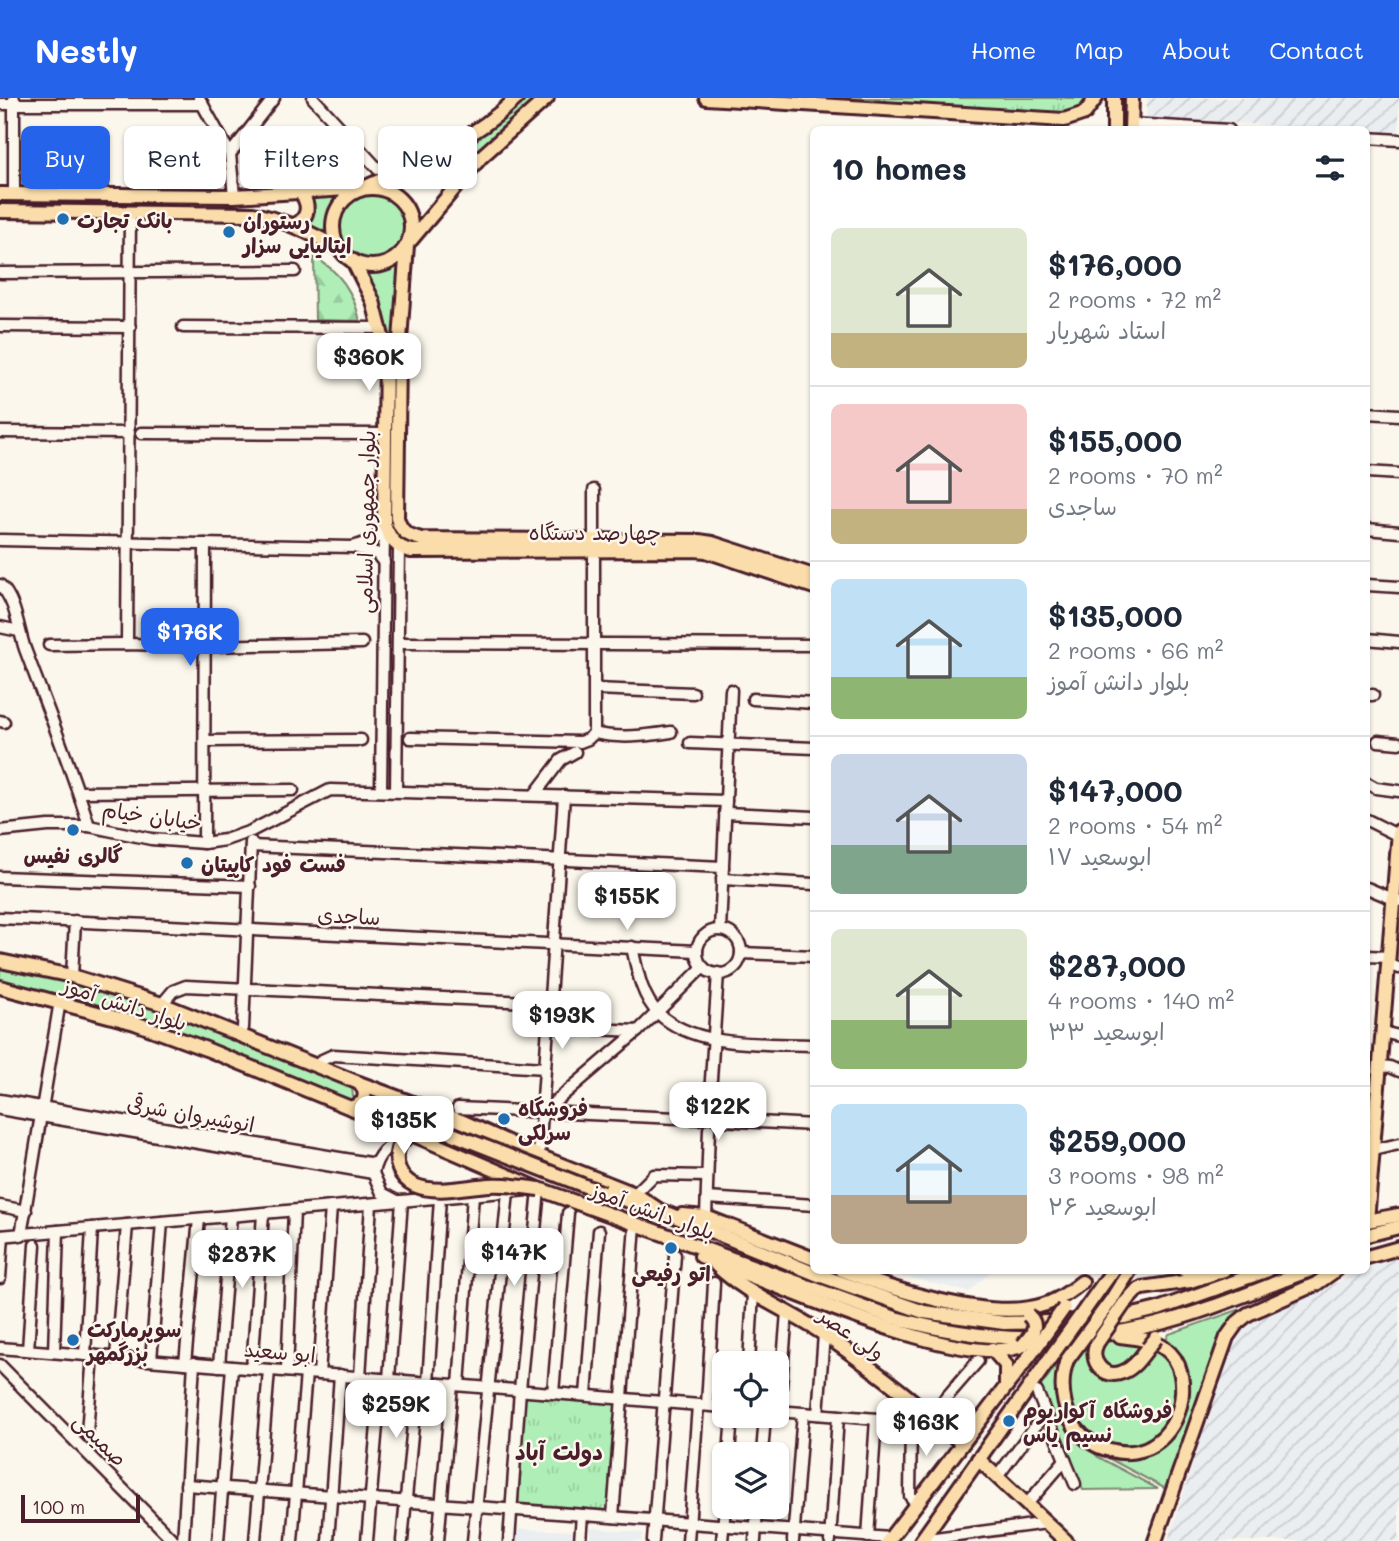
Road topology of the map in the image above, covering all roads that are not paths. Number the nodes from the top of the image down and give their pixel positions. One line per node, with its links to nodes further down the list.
1 (274, 98): 17 (street)
2 (313, 98): 19 (street)
3 (517, 98): 14 (main road)
4 (547, 98): 18 (main road)
5 (706, 98): 6 (main road)
6 (1096, 98)
7 (1114, 98): 12 (main road)
8 (1132, 98): 13 (main road)
9 (14, 101): 10 (street); 11 (street); 27 (street)
10 (201, 101): 17 (street)
11 (0, 104)
12 (1114, 126)
13 (1131, 126)
14 (477, 130)
15 (1370, 138): 16 (street)
16 (1399, 140)
17 (230, 154): 28 (street)
18 (477, 162)
19 (378, 169)
20 (378, 182): 21 (main road)
21 (364, 188): 32 (main road)
22 (342, 189): 25 (main road)
23 (361, 189): 33 (main road)
24 (454, 189): 32 (main road)
25 (299, 191): 28 (main road); 31 (main road)
26 (0, 194): 27 (main road)
27 (14, 194): 28 (main road)
28 (234, 195)
29 (0, 211): 30 (main road)
30 (130, 212): 31 (main road); 36 (street)
31 (295, 225): 33 (main road)
32 (408, 244): 34 (main road); 52 (main road, بلوار جمهوری اسلامی)
33 (340, 249): 34 (main road)
34 (353, 261): 41 (main road, بلوار جمهوری اسلامی)
35 (295, 271): 36 (street)
36 (131, 272): 37 (street); 39 (street)
37 (0, 273)
38 (0, 326): 39 (street)
39 (130, 327): 45 (street)
40 (183, 327): 41 (street)
41 (381, 328): 47 (main road, بلوار جمهوری اسلامی)
42 (1370, 413): 43 (street)
43 (1399, 415)
44 (0, 432): 45 (street)
45 (129, 433): 56 (street)
46 (141, 433): 47 (street)
47 (385, 434): 51 (main road, بلوار جمهوری اسلامی)
48 (1370, 472): 49 (street)
49 (1399, 474)
50 (594, 490): 58 (street)
51 (384, 526): 59 (street); 60 (main road); 61 (street, بلوار جمهوری اسلامی)
52 (400, 529): 58 (main road, چهارصد دستگاه)
53 (1370, 529): 54 (street)
54 (1399, 532)
55 (0, 540): 56 (street)
56 (128, 543): 57 (street); 74 (street)
57 (205, 544): 59 (street); 77 (street)
58 (595, 545): 60 (main road, چهارصد دستگاه); 62 (main road, چهارصد دستگاه); 65 (main road, چهارصد دستگاه); 73 (street)
59 (354, 547): 61 (street)
60 (399, 548): 72 (street, بلوار جمهوری اسلامی)
61 (384, 563): 97 (street, بلوار جمهوری اسلامی)
62 (810, 575)
63 (0, 585): 68 (street)
64 (1370, 585): 66 (street)
65 (810, 586)
66 (1399, 587)
67 (0, 627): 68 (street)
68 (19, 631): 100 (street)
69 (1370, 639): 70 (street)
70 (1399, 642)
71 (362, 643): 77 (street)
72 (398, 643): 73 (street); 98 (street, بلوار جمهوری اسلامی)
73 (595, 643): 76 (street); 78 (street)
74 (127, 644): 75 (street); 77 (street)
75 (49, 645)
76 (810, 645)
77 (205, 646): 87 (street)
78 (595, 689): 80 (street); 84 (street)
79 (731, 690): 91 (street)
80 (693, 692)
81 (753, 699): 82 (street)
82 (810, 703)
83 (671, 732): 84 (street)
84 (594, 733): 92 (street)
85 (410, 738): 92 (street)
86 (360, 740): 87 (street)
87 (205, 741): 96 (street)
88 (1378, 741): 90 (street)
89 (690, 743): 91 (street)
90 (1399, 743)
91 (728, 744): 93 (street); 103 (street)
92 (577, 747): 101 (street)
93 (810, 748)
94 (1370, 785): 99 (street)
95 (293, 790): 96 (street)
96 (205, 791): 100 (street); 112 (street)
97 (381, 791): 98 (street); 109 (street, خیابان خیام)
98 (396, 791): 101 (street)
99 (1399, 791)
100 (79, 792): 107 (street)
101 (535, 794): 102 (street)
102 (564, 796): 103 (street); 114 (street)
103 (726, 801): 104 (street)
104 (725, 813): 105 (street); 115 (street)
105 (810, 817)
106 (1370, 822): 111 (street)
107 (89, 826): 108 (street, خیابان خیام); 112 (street, خیابان خیام)
108 (0, 831)
109 (251, 831): 112 (street, خیابان خیام); 113 (street)
110 (1399, 831): 111 (main road)
111 (1399, 836): 116 (main road)
112 (204, 843)
113 (251, 846): 114 (street); 120 (street)
114 (560, 860): 115 (street); 127 (street)
115 (723, 867): 118 (street)
116 (1397, 869): 122 (main road)
117 (0, 877): 120 (street)
118 (722, 879): 119 (street); 126 (street)
119 (810, 884)
120 (250, 886): 125 (street)
121 (1370, 889): 122 (street)
122 (1396, 901): 134 (main road)
123 (0, 918): 124 (street, ساجدی)
124 (75, 921): 125 (street, ساجدی); 137 (street)
125 (249, 930): 127 (street, ساجدی); 139 (street)
126 (720, 930): 129 (street); 130 (street)
127 (555, 944): 128 (street, ساجدی); 141 (street)
128 (632, 947): 129 (street, ساجدی); 143 (street)
129 (697, 951): 135 (street)
130 (741, 953): 131 (street); 136 (street)
131 (810, 956)
132 (1370, 957): 134 (street)
133 (0, 961): 137 (main road, بلوار دانش آموز)
134 (1392, 963): 147 (main road)
135 (703, 967): 136 (street); 143 (street)
136 (718, 973): 149 (street)
137 (72, 976): 142 (main road, بلوار دانش آموز)
138 (0, 987): 140 (main road, بلوار دانش آموز)
139 (245, 989): 141 (street); 142 (street); 145 (street)
140 (60, 1001): 158 (main road, بلوار دانش آموز); 161 (street)
141 (550, 1003): 144 (street)
142 (162, 1004): 151 (main road, بلوار دانش آموز)
143 (656, 1012): 146 (street); 149 (street)
144 (549, 1027): 146 (street); 153 (street)
145 (243, 1028)
146 (638, 1031): 162 (street)
147 (1382, 1032): 148 (street); 152 (main road)
148 (1399, 1036)
149 (713, 1040): 150 (street); 160 (street)
150 (810, 1045)
151 (317, 1066): 153 (street); 155 (main road, بلوار دانش آموز)
152 (1380, 1066): 154 (street); 169 (main road)
153 (545, 1068): 162 (street)
154 (1399, 1071)
155 (359, 1083): 158 (main road); 170 (main road, بلوار دانش آموز)
156 (0, 1100): 161 (street, انوشیروان شرقی)
157 (0, 1108): 161 (street, انوشیروان شرقی)
158 (351, 1108): 167 (main road, بلوار دانش آموز)
159 (458, 1108): 162 (street)
160 (709, 1110): 163 (street); 164 (street)
161 (42, 1112): 171 (street, انوشیروان شرقی); 185 (street)
162 (542, 1113): 163 (street); 170 (street)
163 (699, 1119): 166 (street)
164 (719, 1119): 165 (street); 166 (street)
165 (810, 1125)
166 (709, 1129): 172 (street)
167 (427, 1142): 171 (street); 174 (main road, بلوار دانش آموز)
168 (1399, 1144): 169 (street)
169 (1373, 1150): 173 (main road)
170 (539, 1156): 176 (main road, بلوار دانش آموز)
171 (374, 1168): 180 (street)
172 (707, 1176): 176 (street); 179 (street)
173 (1370, 1186)
174 (539, 1189): 175 (street); 187 (main road, bridge); 196 (main road, بلوار دانش آموز); 263 (street)
175 (508, 1192): 177 (street); 262 (street)
176 (635, 1194): 187 (main road, بلوار دانش آموز)
177 (473, 1195): 178 (street); 260 (street)
178 (440, 1198): 180 (street); 259 (street)
179 (707, 1198): 182 (street); 192 (street)
180 (400, 1201): 181 (street); 258 (street)
181 (371, 1204): 184 (street); 257 (street)
182 (810, 1205)
183 (0, 1206): 185 (street)
184 (331, 1208): 186 (street); 255 (street)
185 (26, 1211): 203 (street)
186 (294, 1211): 189 (street); 253 (street)
187 (664, 1212): 192 (main road); 214 (main road, بلوار دانش آموز)
188 (568, 1213): 265 (street)
189 (263, 1214): 191 (street); 251 (street)
190 (1399, 1215): 194 (main road)
191 (231, 1216): 193 (street); 249 (street)
192 (706, 1217): 212 (main road)
193 (199, 1219): 195 (street); 247 (street)
194 (1370, 1220)
195 (162, 1222): 197 (street); 245 (street)
196 (635, 1224): 204 (main road, بلوار دانش آموز); 267 (street)
197 (127, 1225): 199 (street); 244 (street)
198 (1399, 1227): 202 (main road)
199 (92, 1228): 200 (street); 243 (street)
200 (58, 1231): 203 (street); 242 (street)
201 (599, 1231): 266 (street)
202 (1370, 1234)
203 (21, 1235): 205 (street)
204 (665, 1235): 213 (main road); 235 (main road, بلوار دانش آموز)
205 (1, 1236): 226 (street)
206 (1399, 1241): 209 (main road)
207 (35, 1245): 239 (street)
208 (1399, 1248): 211 (main road)
209 (1370, 1249)
210 (675, 1255): 268 (street)
211 (1370, 1256)
212 (810, 1257)
213 (714, 1262): 230 (main road, ولی عصر); 238 (main road)
214 (810, 1272)
215 (816, 1274): 222 (main road, بلوار دانش آموز)
216 (860, 1274): 232 (main road)
217 (1088, 1274): 228 (main road)
218 (1110, 1274): 282 (main road, bridge)
219 (1128, 1274): 231 (main road)
220 (1192, 1274): 227 (main road)
221 (1212, 1274): 227 (main road)
222 (1256, 1274)
223 (1299, 1274): 235 (main road, بلوار دانش آموز)
224 (1322, 1274): 235 (main road)
225 (1328, 1274): 329 (main road)
226 (0, 1278)
227 (1200, 1278): 231 (main road)
228 (1082, 1282): 232 (main road); 236 (main road, bridge)
229 (714, 1283): 269 (street)
230 (753, 1294): 233 (main road, ولی عصر); 240 (street)
231 (1118, 1302): 235 (main road, bridge); 235 (main road, bridge)
232 (1015, 1310): 236 (main road, bridge)
233 (787, 1312): 234 (main road, ولی عصر); 241 (street)
234 (824, 1334): 274 (street); 275 (main road, ولی عصر)
235 (1098, 1339)
236 (1029, 1347): 238 (main road); 261 (main road)
237 (0, 1348): 239 (street, ابو سعید)
238 (992, 1349): 261 (main road)
239 (28, 1350): 242 (street, ابو سعید)
240 (750, 1351)
241 (783, 1351)
242 (54, 1352): 243 (street, ابو سعید)
243 (89, 1355): 244 (street, ابو سعید); 280 (street)
244 (116, 1357): 245 (street, ابو سعید)
245 (151, 1360): 247 (street, ابو سعید)
246 (978, 1361): 275 (street)
247 (189, 1363): 249 (street, ابو سعید); 285 (street)
248 (0, 1365): 312 (street, صمیمی)
249 (219, 1366): 250 (street, ابو سعید)
250 (232, 1367): 251 (street, ابو سعید); 287 (street)
251 (252, 1368): 252 (street, ابو سعید)
252 (269, 1370): 253 (street, ابو سعید); 288 (street)
253 (287, 1371): 254 (street, ابو سعید)
254 (306, 1373): 255 (street, ابو سعید); 289 (street)
255 (320, 1374): 256 (street, ابو سعید)
256 (340, 1375): 257 (street, ابو سعید); 290 (street)
257 (360, 1377): 258 (street, ابو سعید)
258 (385, 1379): 259 (street, ابو سعید); 291 (street)
259 (423, 1382): 260 (street, ابو سعید); 292 (street)
260 (456, 1385): 262 (street, ابو سعید); 294 (street)
261 (1005, 1386): 281 (main road)
262 (487, 1387): 263 (street, ابو سعید); 296 (street)
263 (520, 1390): 265 (street, ابو سعید); 297 (street)
264 (1037, 1392): 273 (street)
265 (553, 1393): 266 (street, ابو سعید)
266 (586, 1395): 267 (street, ابو سعید)
267 (621, 1398): 268 (street, ابو سعید); 299 (street)
268 (664, 1402): 269 (street, ابو سعید); 302 (street)
269 (703, 1405): 270 (street, ابو سعید); 303 (street)
270 (712, 1406)
271 (789, 1412): 272 (street)
272 (803, 1413): 274 (street); 307 (street)
273 (1045, 1413): 283 (street); 284 (street)
274 (818, 1414): 276 (street)
275 (931, 1415): 279 (main road, ولی عصر)
276 (838, 1416): 277 (street); 309 (street)
277 (876, 1419): 278 (street); 308 (street)
278 (911, 1422): 279 (street); 293 (street)
279 (941, 1424): 281 (main road, ولی عصر)
280 (87, 1433)
281 (961, 1443): 293 (main road)
282 (978, 1459): 284 (main road); 311 (main road)
283 (1065, 1460): 286 (street); 295 (street)
284 (998, 1477): 295 (main road)
285 (186, 1485): 287 (street); 313 (street)
286 (1075, 1485)
287 (223, 1488): 288 (street); 314 (street)
288 (258, 1491): 289 (street); 315 (street)
289 (295, 1493): 290 (street); 316 (street)
290 (331, 1496): 291 (street); 317 (street)
291 (370, 1499): 292 (street); 318 (street)
292 (405, 1502): 294 (street); 319 (street)
293 (916, 1503): 310 (main road)
294 (441, 1504): 296 (street); 320 (street)
295 (1027, 1504): 304 (main road)
296 (475, 1507): 297 (street); 321 (street)
297 (511, 1510): 298 (street); 322 (street)
298 (582, 1515): 299 (street); 323 (street)
299 (612, 1517): 302 (street)
300 (724, 1519): 305 (street)
301 (756, 1519): 306 (street)
302 (654, 1520): 303 (street); 324 (street)
303 (690, 1523): 305 (street); 325 (street)
304 (1047, 1523): 311 (street); 328 (main road)
305 (723, 1526): 306 (street); 326 (street)
306 (756, 1528): 307 (street); 327 (street)
307 (794, 1536): 309 (street)
308 (868, 1536): 309 (street); 310 (street)
309 (830, 1537)
310 (889, 1540)
311 (925, 1540)
312 (174, 1541)
313 (183, 1541)
314 (218, 1541)
315 (255, 1541)
316 (292, 1541)
317 (328, 1541)
318 (367, 1541)
319 (402, 1541)
320 (438, 1541)
321 (473, 1541)
322 (509, 1541)
323 (580, 1541)
324 (653, 1541)
325 (688, 1541)
326 (722, 1541)
327 (755, 1541)
328 (1066, 1541)
329 (1155, 1541)

